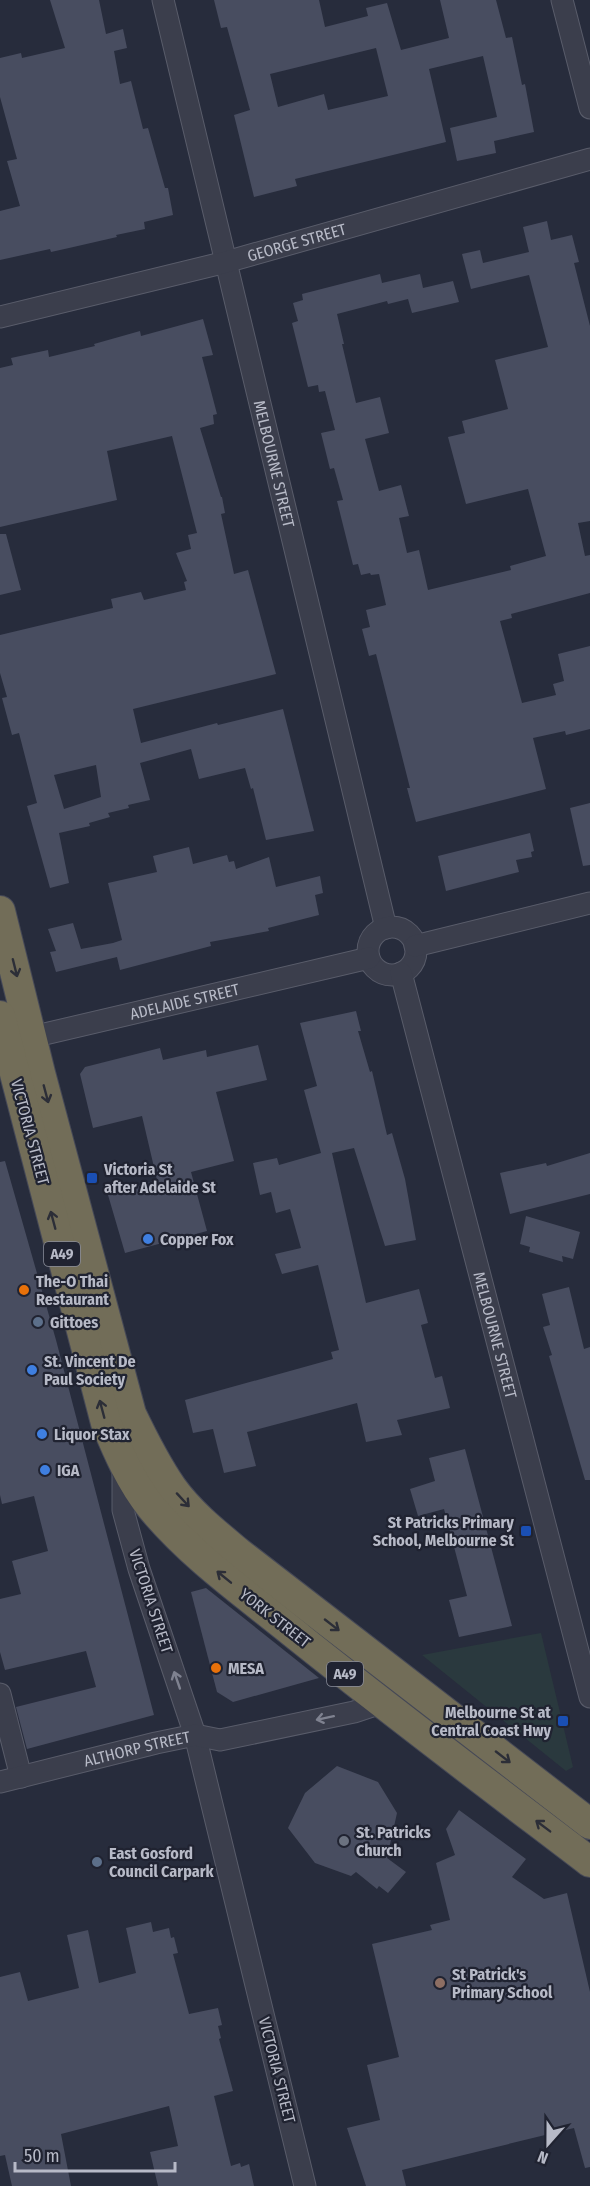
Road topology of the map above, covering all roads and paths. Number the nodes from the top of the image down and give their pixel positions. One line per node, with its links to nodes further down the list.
1 (163, 0): 5 (street, MELBOURNE STREET)
2 (562, 0): 3 (street)
3 (590, 108)
4 (590, 159): 5 (street, GEORGE STREET)
5 (226, 262): 6 (street, GEORGE STREET); 9 (street, MELBOURNE STREET)
6 (0, 316)
7 (590, 903): 10 (street)
8 (0, 911): 13 (highway, VICTORIA STREET / A49, one-way to 13)
9 (386, 928): 10 (street); 11 (street)
10 (415, 946): 12 (street)
11 (369, 958): 12 (street); 13 (street, ADELAIDE STREET)
12 (401, 973): 15 (street, MELBOURNE STREET)
13 (10, 1035): 14 (highway, VICTORIA STREET / A49)
14 (136, 1458): 18 (highway, YORK STREET / A49, one-way to 14); 19 (street, VICTORIA STREET, one-way to 14); 22 (highway, YORK STREET / A49, one-way to 22)
15 (582, 1632): 17 (street, MELBOURNE STREET)
16 (0, 1694): 20 (street)
17 (590, 1697)
18 (381, 1703): 19 (street, ALTHORP STREET, one-way to 19); 23 (highway, YORK STREET / A49, one-way to 18)
19 (195, 1736): 20 (street, ALTHORP STREET); 24 (street, VICTORIA STREET)
20 (21, 1777): 21 (street, ALTHORP STREET)
21 (0, 1782)
22 (589, 1818)
23 (590, 1862)
24 (305, 2186)

